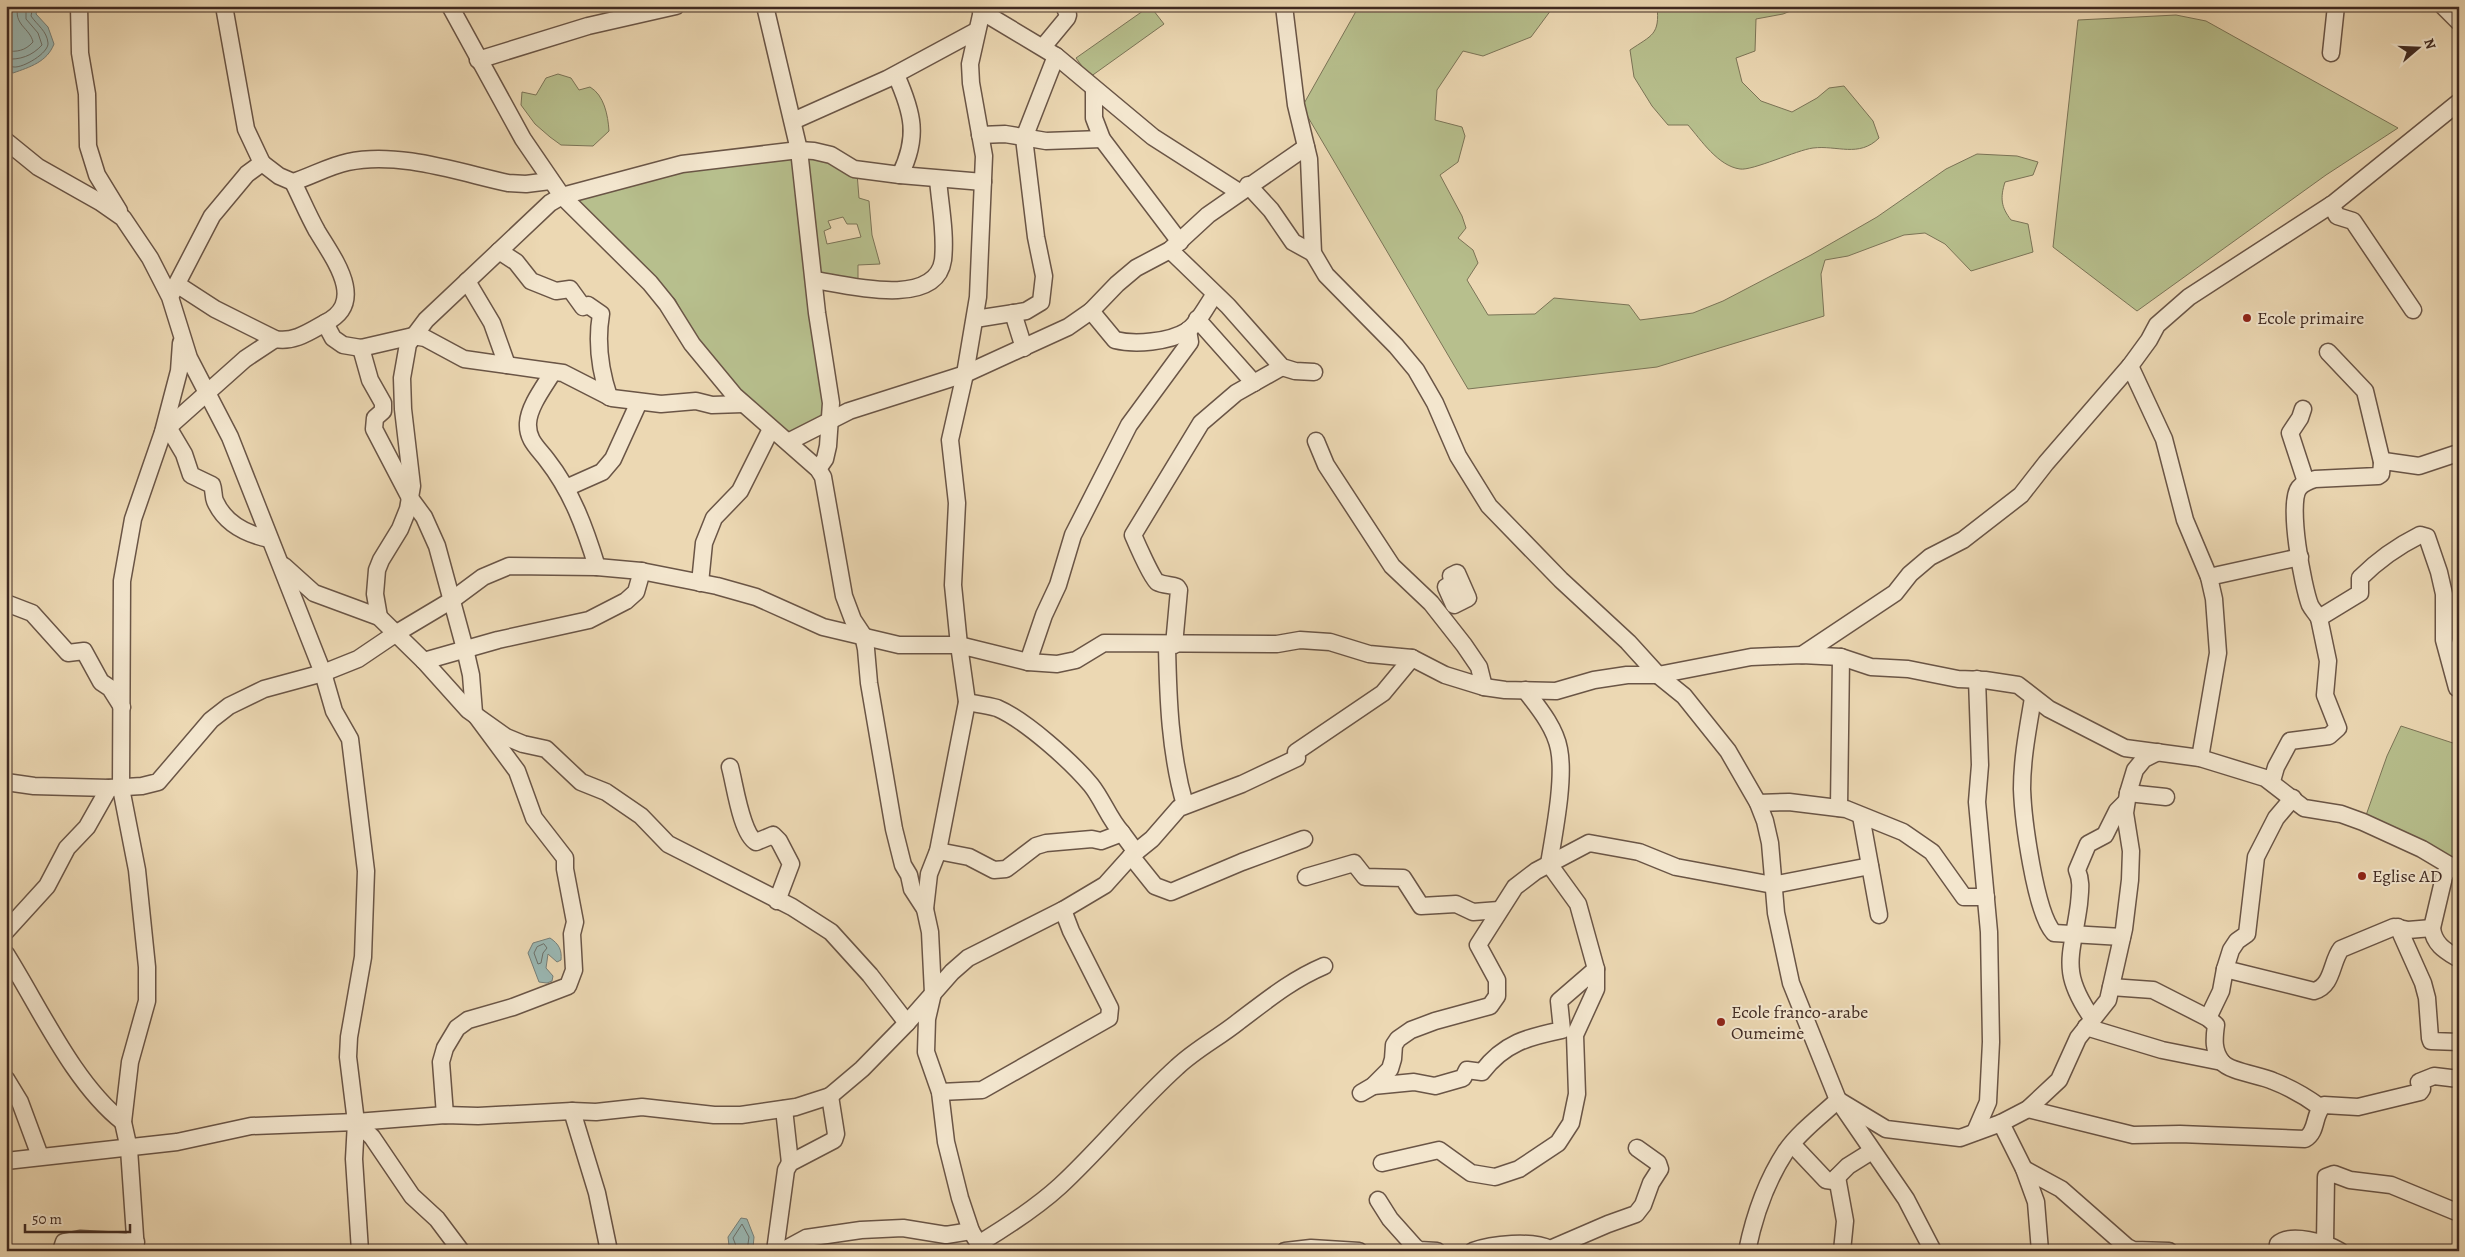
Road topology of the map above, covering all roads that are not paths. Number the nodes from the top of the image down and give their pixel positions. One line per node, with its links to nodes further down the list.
1 (224, 6): 26 (street)
2 (450, 6): 15 (street)
3 (676, 6): 15 (street)
4 (765, 6): 19 (street)
5 (1064, 6): 13 (street)
6 (1284, 6): 24 (street)
7 (2336, 6): 14 (street)
8 (2443, 6): 11 (street)
9 (82, 9): 35 (street)
10 (982, 9): 12 (street); 13 (street)
11 (2459, 22)
12 (976, 31): 16 (street); 20 (street)
13 (1050, 52): 17 (street); 21 (street)
14 (2331, 53)
15 (478, 60): 29 (street)
16 (896, 75): 19 (street); 27 (street)
17 (1094, 90): 22 (street); 32 (street)
18 (2459, 102): 34 (street)
19 (794, 121): 25 (street)
20 (980, 135): 21 (street); 31 (street)
21 (1024, 138): 22 (street); 45 (street)
22 (1102, 139): 36 (street)
23 (6, 141): 35 (street)
24 (1306, 147): 32 (street); 38 (street)
25 (799, 150): 27 (street); 33 (street); 39 (street)
26 (262, 164): 30 (street); 41 (street)
27 (900, 176): 28 (street)
28 (938, 178): 31 (street); 39 (street)
29 (550, 181): 30 (street); 33 (street)
30 (293, 182): 47 (street)
31 (983, 182): 46 (street)
32 (1244, 189): 36 (street); 38 (street)
33 (562, 196): 37 (street); 65 (street)
34 (2331, 205): 43 (street); 56 (street)
35 (123, 218): 41 (street)
36 (1175, 246): 42 (street); 44 (street)
37 (499, 251): 40 (street); 63 (street)
38 (1313, 253): 101 (street)
39 (815, 280): 67 (street)
40 (467, 281): 50 (street); 55 (street)
41 (174, 291): 49 (street); 51 (street)
42 (1215, 294): 48 (street); 57 (street)
43 (2413, 310)
44 (1091, 311): 48 (street); 53 (street)
45 (1013, 313): 46 (street); 53 (street)
46 (975, 319): 60 (street)
47 (325, 323): 51 (street); 52 (street)
48 (1193, 325): 61 (street); 99 (street)
49 (181, 335): 62 (street); 68 (street)
50 (413, 336): 52 (street); 55 (street); 77 (street)
51 (275, 339): 62 (street)
52 (361, 348): 77 (street)
53 (1024, 348): 60 (street)
54 (2328, 352): 73 (street)
55 (507, 365): 58 (street)
56 (2130, 366): 83 (street); 95 (street)
57 (1282, 367): 59 (street); 61 (street)
58 (553, 372): 63 (street); 76 (street)
59 (1314, 372)
60 (965, 374): 67 (street); 92 (street)
61 (1254, 383): 93 (street)
62 (206, 393): 68 (street); 78 (street)
63 (609, 397): 64 (street)
64 (639, 402): 65 (street); 76 (street)
65 (744, 404): 69 (street)
66 (2303, 409): 75 (street)
67 (831, 420): 71 (street); 74 (street)
68 (165, 429): 78 (street); 108 (street)
69 (771, 429): 71 (street); 84 (street)
70 (1316, 441): 103 (street)
71 (788, 442): 74 (street)
72 (2459, 456): 73 (street)
73 (2382, 462): 75 (street)
74 (818, 469): 91 (street)
75 (2306, 482): 79 (street)
76 (566, 488): 81 (street)
77 (410, 498): 86 (street); 88 (street)
78 (269, 539): 80 (street)
79 (2300, 557): 83 (street); 89 (street)
80 (279, 561): 88 (street); 100 (street)
81 (597, 567): 82 (street); 86 (street)
82 (642, 571): 84 (street); 94 (street)
83 (2208, 577): 111 (street)
84 (700, 583): 91 (street)
85 (2451, 594): 89 (street); 104 (street)
86 (452, 600): 90 (street); 94 (street)
87 (6, 603): 108 (street)
88 (379, 617): 90 (street)
89 (2319, 618): 113 (street)
90 (395, 634): 98 (street); 100 (street)
91 (863, 635): 92 (street); 134 (street)
92 (959, 645): 99 (street); 107 (street)
93 (1170, 645): 97 (street); 99 (street); 120 (street)
94 (465, 649): 98 (street); 109 (street)
95 (1802, 655): 96 (street); 101 (street)
96 (1841, 657): 102 (street); 121 (street)
97 (1412, 658): 103 (street); 120 (street)
98 (424, 661): 109 (street)
99 (1028, 662)
100 (323, 673): 115 (street); 166 (street)
101 (1658, 675): 105 (street); 119 (street)
102 (1977, 679): 106 (street); 132 (street)
103 (1484, 687): 105 (street)
104 (2457, 688)
105 (1525, 690): 127 (street)
106 (2033, 698): 110 (street); 141 (street)
107 (967, 702): 123 (street); 125 (street)
108 (122, 707): 115 (street)
109 (474, 713): 133 (street); 164 (street)
110 (2158, 752): 111 (street); 116 (street)
111 (2200, 758): 113 (street)
112 (730, 767): 133 (street)
113 (2272, 781): 118 (street)
114 (6, 782): 115 (street)
115 (114, 788): 140 (street); 165 (street)
116 (2127, 797): 117 (street); 141 (street); 142 (street)
117 (2166, 797)
118 (2293, 798): 129 (street); 147 (street)
119 (1758, 802): 121 (street); 131 (street)
120 (1185, 805): 126 (street)
121 (1839, 808): 122 (street)
122 (1861, 816): 128 (street); 132 (street)
123 (1122, 833): 125 (street); 126 (street)
124 (1304, 839): 126 (street)
125 (938, 851): 134 (street)
126 (1134, 854): 135 (street)
127 (1549, 864): 131 (street); 136 (street); 146 (street)
128 (1870, 866): 131 (street); 137 (street)
129 (2454, 868): 139 (street)
130 (1306, 877): 136 (street)
131 (1773, 885): 159 (street)
132 (1986, 897): 168 (street)
133 (777, 901): 152 (street)
134 (925, 909): 149 (street)
135 (1064, 910): 149 (street); 157 (street)
136 (1499, 910): 146 (street)
137 (1879, 915)
138 (2398, 927): 139 (street); 147 (street); 153 (street)
139 (2432, 928): 144 (street)
140 (6, 932)
141 (2075, 933): 142 (street); 151 (street)
142 (2122, 938): 148 (street)
143 (6, 954): 165 (street)
144 (2459, 959)
145 (1324, 966): 181 (street)
146 (1596, 969): 176 (street)
147 (2225, 969): 150 (street)
148 (2111, 987): 150 (street); 151 (street)
149 (933, 993): 152 (street); 157 (street)
150 (2208, 1018): 154 (street)
151 (2089, 1022): 154 (street); 162 (street)
152 (907, 1023): 158 (street)
153 (2459, 1042)
154 (2222, 1062): 160 (street)
155 (6, 1079): 173 (street)
156 (2459, 1079): 160 (street)
157 (940, 1092): 181 (street)
158 (830, 1096): 161 (street); 175 (street)
159 (1838, 1100): 168 (street); 169 (street); 172 (street)
160 (2320, 1108): 162 (street)
161 (784, 1109): 163 (street); 175 (street)
162 (2028, 1109): 167 (street)
163 (572, 1111): 164 (street); 188 (street)
164 (445, 1115): 166 (street)
165 (123, 1122): 171 (street)
166 (356, 1122): 171 (street); 186 (street); 187 (street)
167 (2001, 1123): 168 (street); 177 (street)
168 (1975, 1132)
169 (1792, 1144): 178 (street); 195 (street)
170 (1637, 1148): 184 (street)
171 (129, 1149): 173 (street); 183 (street)
172 (1872, 1151): 178 (street); 197 (street)
173 (40, 1156): 174 (street)
174 (6, 1160)
175 (790, 1163): 189 (street)
176 (1382, 1163)
177 (2024, 1169): 198 (street); 199 (street)
178 (1837, 1177): 196 (street)
179 (1378, 1200): 193 (street)
180 (2459, 1212): 182 (street)
181 (978, 1242): 190 (street)
182 (2325, 1243): 201 (street); 202 (street)
183 (136, 1246): 185 (street)
184 (1557, 1249): 194 (street)
185 (61, 1251)
186 (360, 1251)
187 (461, 1251)
188 (608, 1251)
189 (775, 1251)
190 (782, 1251)
191 (1285, 1251): 192 (street)
192 (1359, 1251)
193 (1437, 1251)
194 (1473, 1251)
195 (1747, 1251)
196 (1842, 1251)
197 (1934, 1251)
198 (2040, 1251)
199 (2161, 1251): 200 (street)
200 (2169, 1251)
201 (2277, 1251)
202 (2340, 1251)

